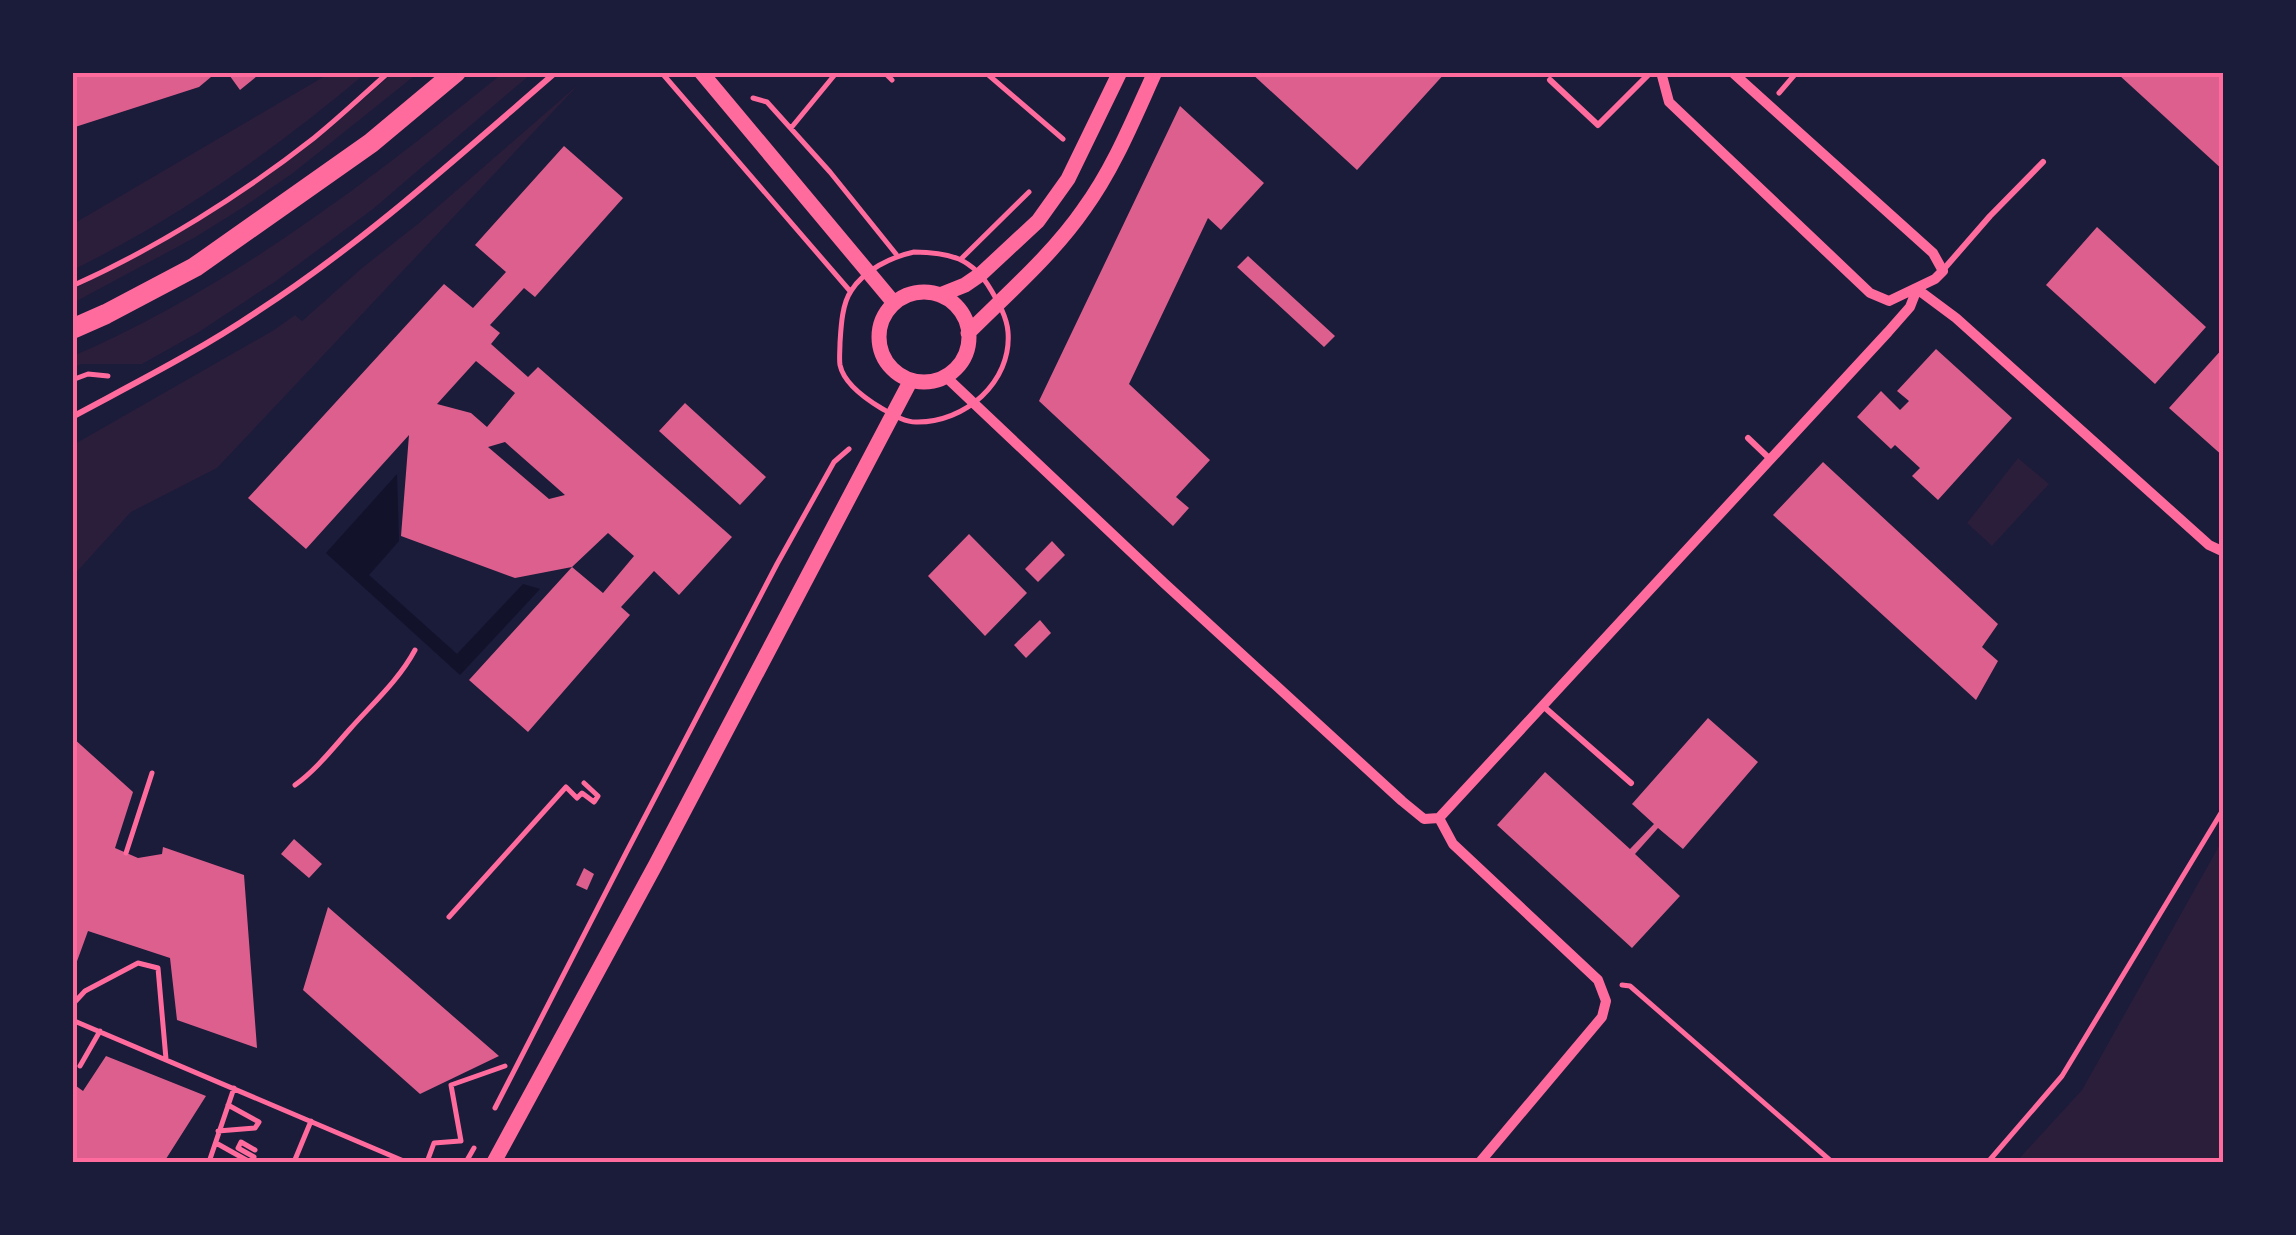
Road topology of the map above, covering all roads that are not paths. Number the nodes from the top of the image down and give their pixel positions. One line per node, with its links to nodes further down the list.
1 (456, 72): 15 (main road)
2 (556, 72): 19 (lane)
3 (701, 72): 14 (street)
4 (1120, 72): 13 (street)
5 (1155, 72): 16 (street)
6 (1652, 72): 9 (lane)
7 (1661, 72): 12 (street)
8 (1732, 72): 11 (street)
9 (1550, 80)
10 (2043, 162): 11 (lane)
11 (1943, 270): 12 (street)
12 (1916, 288): 21 (street); 22 (street)
13 (940, 295): 14 (street); 16 (street)
14 (894, 303): 18 (street)
15 (72, 330)
16 (968, 332): 17 (street)
17 (945, 376): 18 (street); 25 (street)
18 (911, 380): 26 (street)
19 (72, 417)
20 (1748, 438): 21 (lane)
21 (1770, 459): 23 (street)
22 (2224, 552)
23 (1543, 706): 24 (lane); 25 (street)
24 (1631, 783)
25 (1439, 818): 27 (street)
26 (494, 1162)
27 (1480, 1162)

